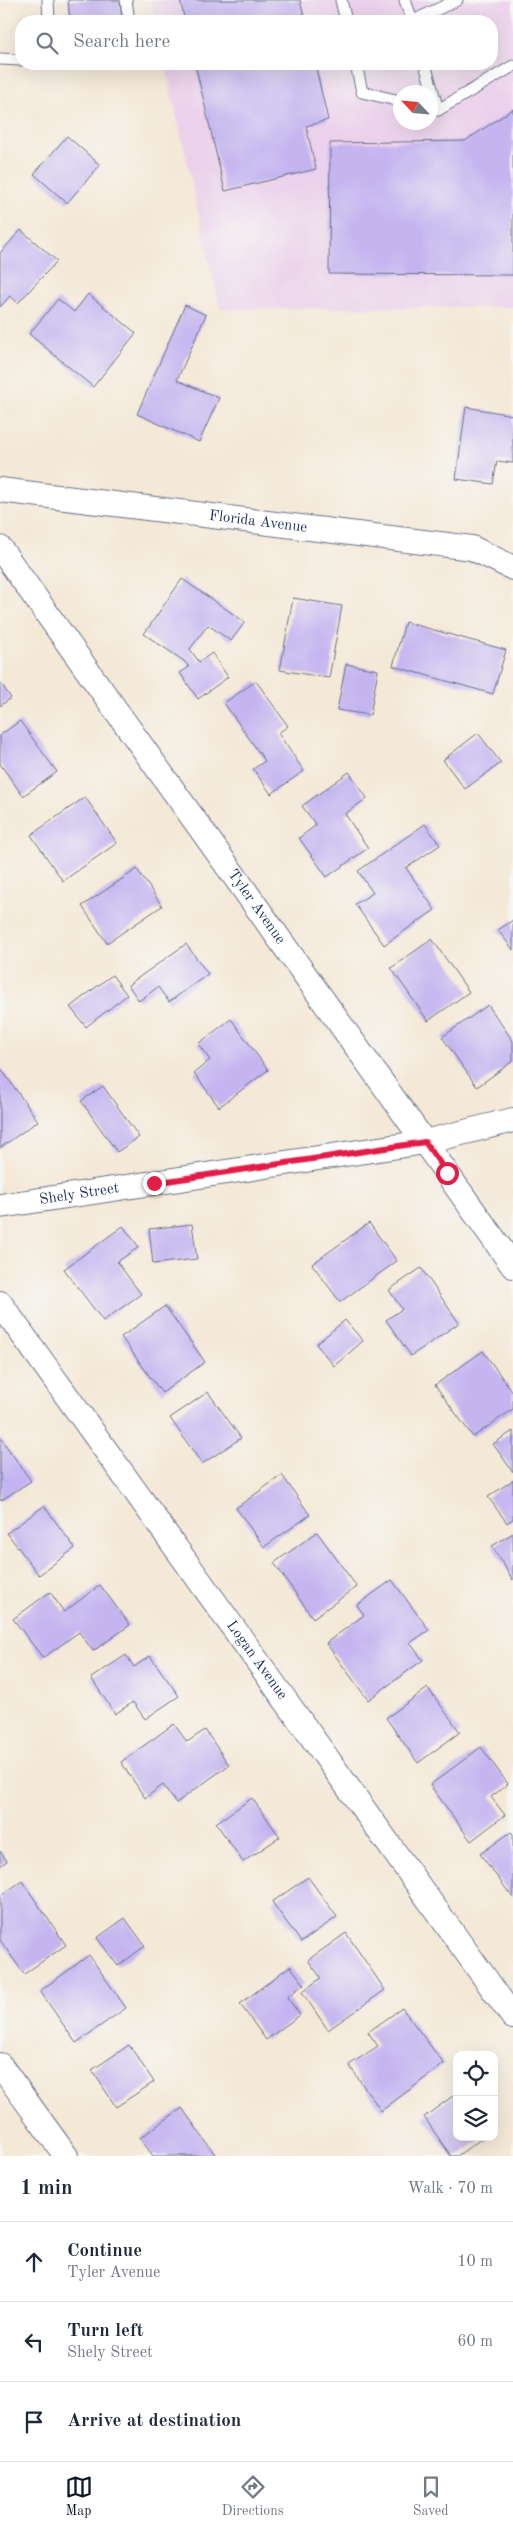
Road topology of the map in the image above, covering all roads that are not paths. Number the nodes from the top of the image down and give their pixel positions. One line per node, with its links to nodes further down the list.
1 (48, 0): 6 (lane)
2 (126, 0): 7 (lane)
3 (341, 0): 8 (lane)
4 (405, 0): 9 (lane)
5 (457, 0): 10 (lane)
6 (49, 15)
7 (128, 15)
8 (345, 15)
9 (410, 15)
10 (425, 15)
11 (0, 59): 12 (lane)
12 (15, 60)
13 (513, 66): 18 (lane)
14 (357, 70): 17 (lane)
15 (426, 70): 16 (lane)
16 (429, 85)
17 (393, 99)
18 (438, 107)
19 (0, 490): 21 (street, Florida Avenue)
20 (0, 548): 23 (street, Tyler Avenue)
21 (513, 568)
22 (513, 1120): 23 (street, Shely Street)
23 (425, 1142): 24 (street, Shely Street); 25 (street, Tyler Avenue)
24 (0, 1206)
25 (513, 1266)
26 (0, 1303): 27 (street, Logan Avenue)
27 (513, 2017)
28 (0, 2065): 29 (street)
29 (66, 2156)

